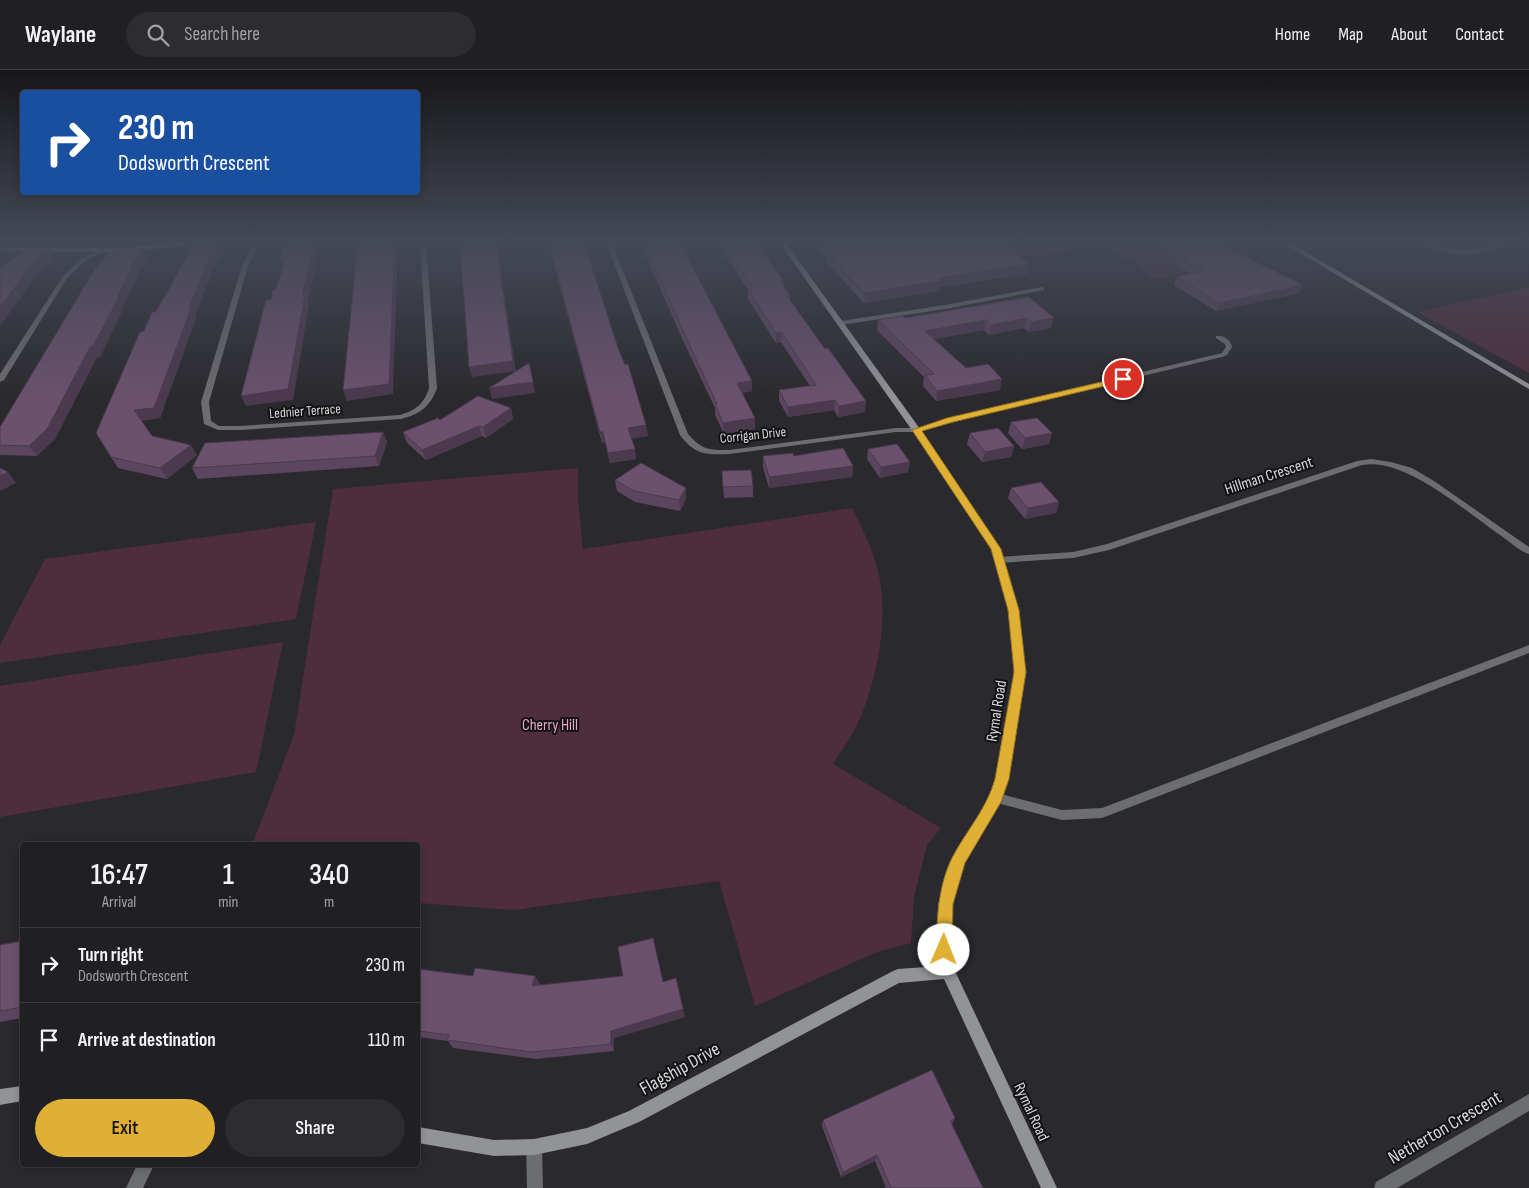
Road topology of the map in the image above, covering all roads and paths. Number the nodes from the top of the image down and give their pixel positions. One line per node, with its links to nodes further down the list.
1 (54, 295): 10 (street)
2 (236, 295): 3 (street, Lednier Terrace)
3 (427, 295)
4 (629, 295): 12 (street, Corrigan Drive)
5 (820, 295): 8 (street, Rymal Road)
6 (1009, 295): 8 (street)
7 (1373, 295): 11 (street)
8 (840, 323): 12 (street, Rymal Road)
9 (1218, 337): 12 (street, Corrigan Drive)
10 (0, 380)
11 (1529, 388)
12 (917, 430): 14 (street, Rymal Road)
13 (1529, 551): 14 (street, Hillman Crescent)
14 (999, 560): 16 (street, Rymal Road)
15 (1529, 649): 16 (street)
16 (997, 798): 17 (street, Rymal Road)
17 (948, 972): 22 (street, Flagship Drive); 26 (street, Rymal Road)
18 (20, 1094): 19 (street)
19 (0, 1097)
20 (1529, 1102): 27 (street, Netherton Crescent)
21 (420, 1135): 22 (street, Flagship Drive)
22 (534, 1147): 25 (street)
23 (145, 1167): 24 (street)
24 (134, 1188)
25 (535, 1188)
26 (1049, 1188)
27 (1382, 1188)

